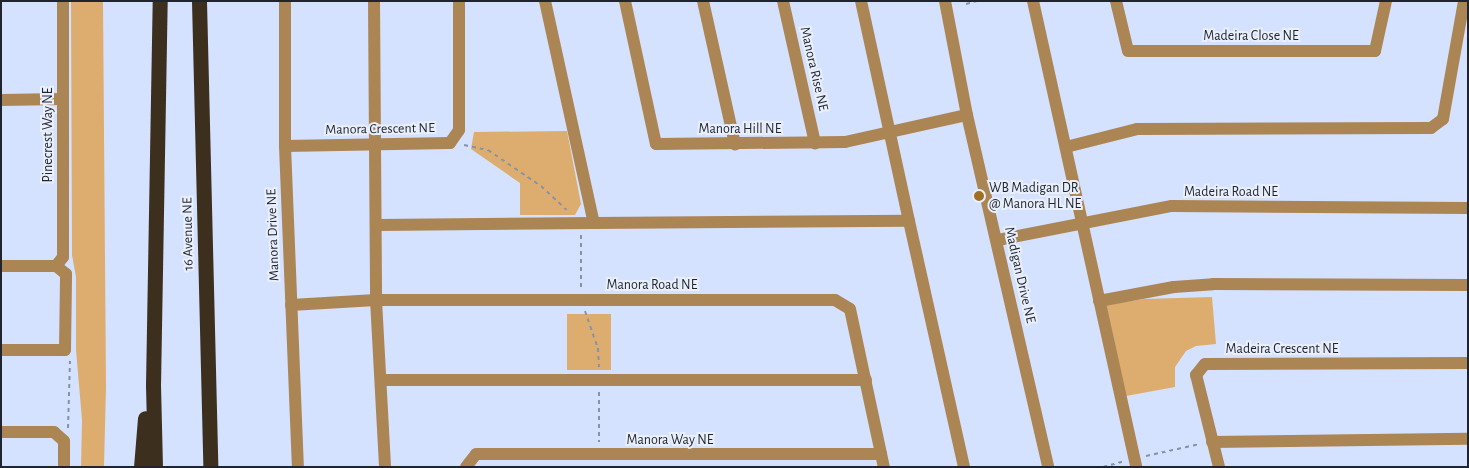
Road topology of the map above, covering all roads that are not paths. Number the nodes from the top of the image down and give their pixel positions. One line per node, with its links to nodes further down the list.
1 (63, 1): 17 (street, Pinecrest Way NE)
2 (160, 1): 42 (highway)
3 (199, 1): 43 (highway, 16 Avenue NE)
4 (285, 1): 24 (street, Manora Drive NE)
5 (374, 1): 23 (street)
6 (459, 1): 23 (street, Manora Crescent NE)
7 (545, 1): 28 (street)
8 (625, 1): 21 (street, Manora Hill NE)
9 (703, 1): 21 (street)
10 (783, 1): 22 (street, Manora Rise NE)
11 (861, 1): 20 (street)
12 (945, 1): 19 (street, Madigan Drive NE)
13 (1033, 1): 25 (street)
14 (1116, 1): 15 (street, Madeira Close NE)
15 (1386, 1)
16 (1464, 1): 25 (street)
17 (63, 99): 18 (street); 33 (street, Pinecrest Way NE)
18 (1, 100)
19 (967, 116): 20 (street, Manora Hill NE); 31 (street, Madigan Drive NE)
20 (891, 134): 22 (street, Manora Hill NE); 27 (street)
21 (735, 144): 22 (street, Manora Hill NE)
22 (815, 144)
23 (375, 145): 24 (street, Manora Crescent NE); 30 (street)
24 (285, 146): 37 (street, Manora Drive NE)
25 (1066, 147): 29 (street)
26 (1468, 208): 29 (street, Madeira Road NE)
27 (909, 221): 28 (street); 58 (street)
28 (594, 223): 30 (street)
29 (1083, 223): 31 (street, Madeira Road NE); 36 (street)
30 (377, 225): 35 (street)
31 (998, 240): 59 (street, Madigan Drive NE)
32 (1, 266): 33 (street)
33 (56, 266): 38 (street)
34 (1468, 285): 36 (street)
35 (376, 300): 37 (street, Manora Road NE); 40 (street); 41 (street, Manora Road NE)
36 (1099, 301): 48 (street)
37 (290, 305): 54 (street, Manora Drive NE)
38 (1, 350)
39 (1468, 363): 46 (street, Madeira Crescent NE)
40 (381, 380): 41 (street); 55 (street)
41 (866, 380): 47 (street, Manora Road NE)
42 (153, 385): 50 (highway); 51 (highway)
43 (210, 431): 52 (highway, 16 Avenue NE); 53 (highway)
44 (1, 432): 49 (street)
45 (1468, 439): 46 (street)
46 (1212, 442): 60 (street, Madeira Crescent NE)
47 (881, 454): 56 (street, Manora Way NE); 57 (street, Manora Road NE)
48 (1136, 463)
49 (64, 467)
50 (141, 467)
51 (155, 467)
52 (210, 467)
53 (217, 467)
54 (298, 467)
55 (385, 467)
56 (466, 467)
57 (884, 467)
58 (964, 467)
59 (1048, 467)
60 (1218, 467)

